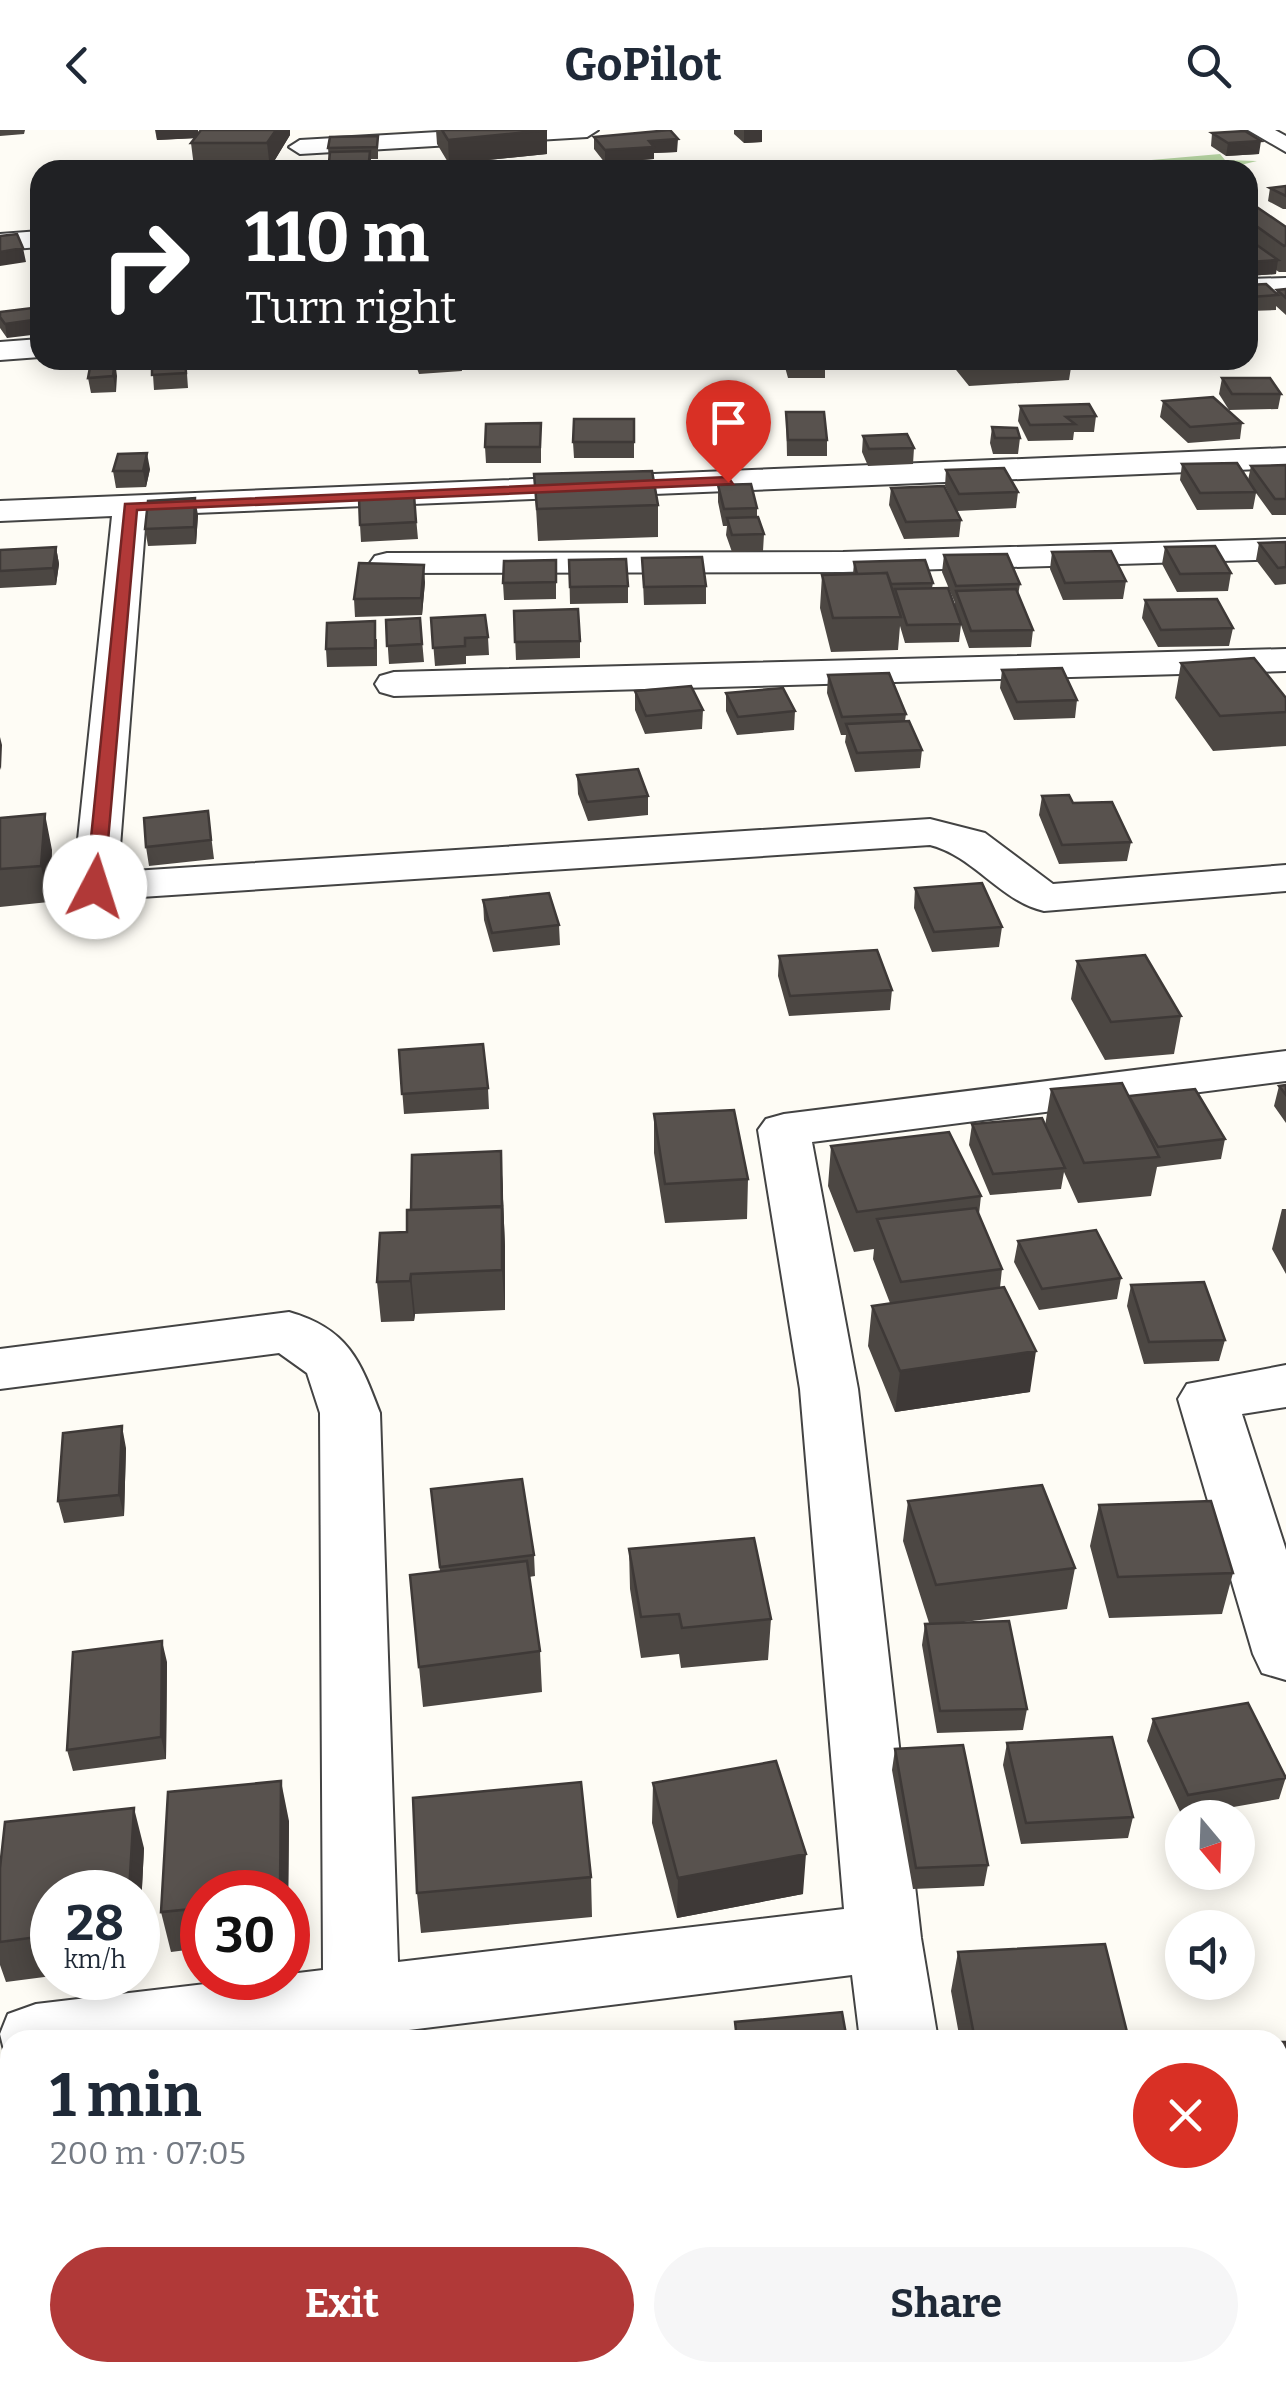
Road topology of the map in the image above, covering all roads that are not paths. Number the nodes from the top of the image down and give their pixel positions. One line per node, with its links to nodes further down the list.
1 (587, 130): 3 (street)
2 (1259, 130): 4 (street)
3 (547, 132): 5 (street); 6 (street)
4 (1286, 145)
5 (301, 149)
6 (569, 160)
7 (30, 240): 8 (street)
8 (0, 242)
9 (1286, 286): 10 (street)
10 (1258, 287)
11 (30, 348): 12 (street)
12 (0, 350)
13 (1286, 458): 14 (street)
14 (130, 506): 15 (street); 20 (street)
15 (0, 510)
16 (1286, 549): 17 (street)
17 (387, 564)
18 (1286, 660): 19 (street)
19 (394, 684)
20 (1286, 878)
21 (1286, 1066): 25 (street)
22 (0, 1370): 26 (street)
23 (1286, 1386): 24 (street)
24 (1286, 1654)
25 (884, 1938): 26 (street); 28 (street)
26 (360, 2001): 27 (street)
27 (119, 2030)
28 (898, 2030)

